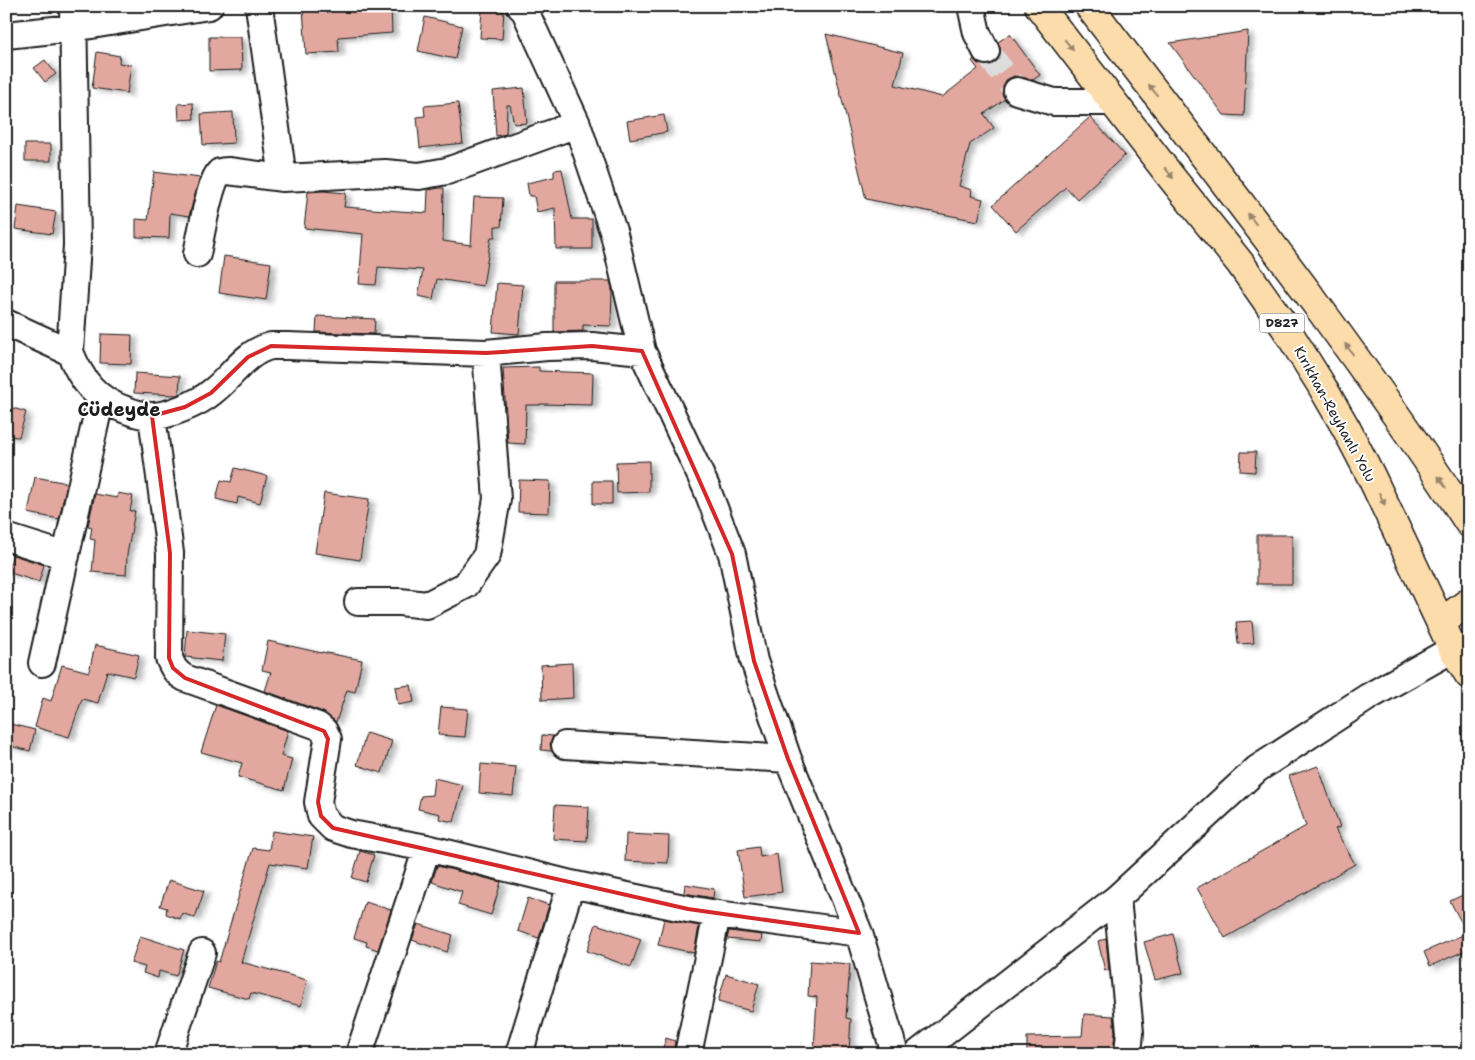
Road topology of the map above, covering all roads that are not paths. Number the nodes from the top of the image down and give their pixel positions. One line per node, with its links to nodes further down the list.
1 (209, 6): 7 (street)
2 (259, 6): 13 (street)
3 (520, 6): 12 (street)
4 (970, 6): 9 (street)
5 (1039, 6): 11 (highway, Kırıkhan-Reyhanlı Yolu / D827, one-way to 11)
6 (1089, 6): 21 (highway, D827, one-way to 6)
7 (73, 17): 8 (street); 16 (street)
8 (6, 35)
9 (986, 51)
10 (1017, 91): 11 (street)
11 (1113, 102): 26 (highway, Kırıkhan-Reyhanlı Yolu / D827, one-way to 26)
12 (577, 124): 13 (street); 17 (street)
13 (283, 178): 14 (street)
14 (197, 254)
15 (6, 324): 16 (street)
16 (70, 352): 19 (street)
17 (642, 352): 18 (street); 31 (street)
18 (486, 353): 20 (street); 24 (street)
19 (101, 397): 20 (street); 23 (street)
20 (152, 416): 32 (street)
21 (1469, 523)
22 (6, 537): 23 (street)
23 (66, 556): 28 (street)
24 (358, 602)
25 (1469, 602): 26 (highway)
26 (1441, 624): 27 (highway, Kırıkhan-Reyhanlı Yolu / D827)
27 (1453, 649): 29 (highway, Kırıkhan-Reyhanlı Yolu / D827); 34 (street)
28 (42, 663)
29 (1469, 675)
30 (565, 745): 31 (street)
31 (788, 759): 36 (street)
32 (427, 848): 33 (street); 39 (street)
33 (571, 884): 35 (street); 40 (street)
34 (1117, 898): 43 (street); 44 (street)
35 (717, 914): 36 (street); 41 (street)
36 (859, 933): 42 (street)
37 (202, 953): 38 (street)
38 (168, 1054)
39 (359, 1054)
40 (519, 1054)
41 (688, 1054)
42 (895, 1054)
43 (917, 1054)
44 (1128, 1054)

